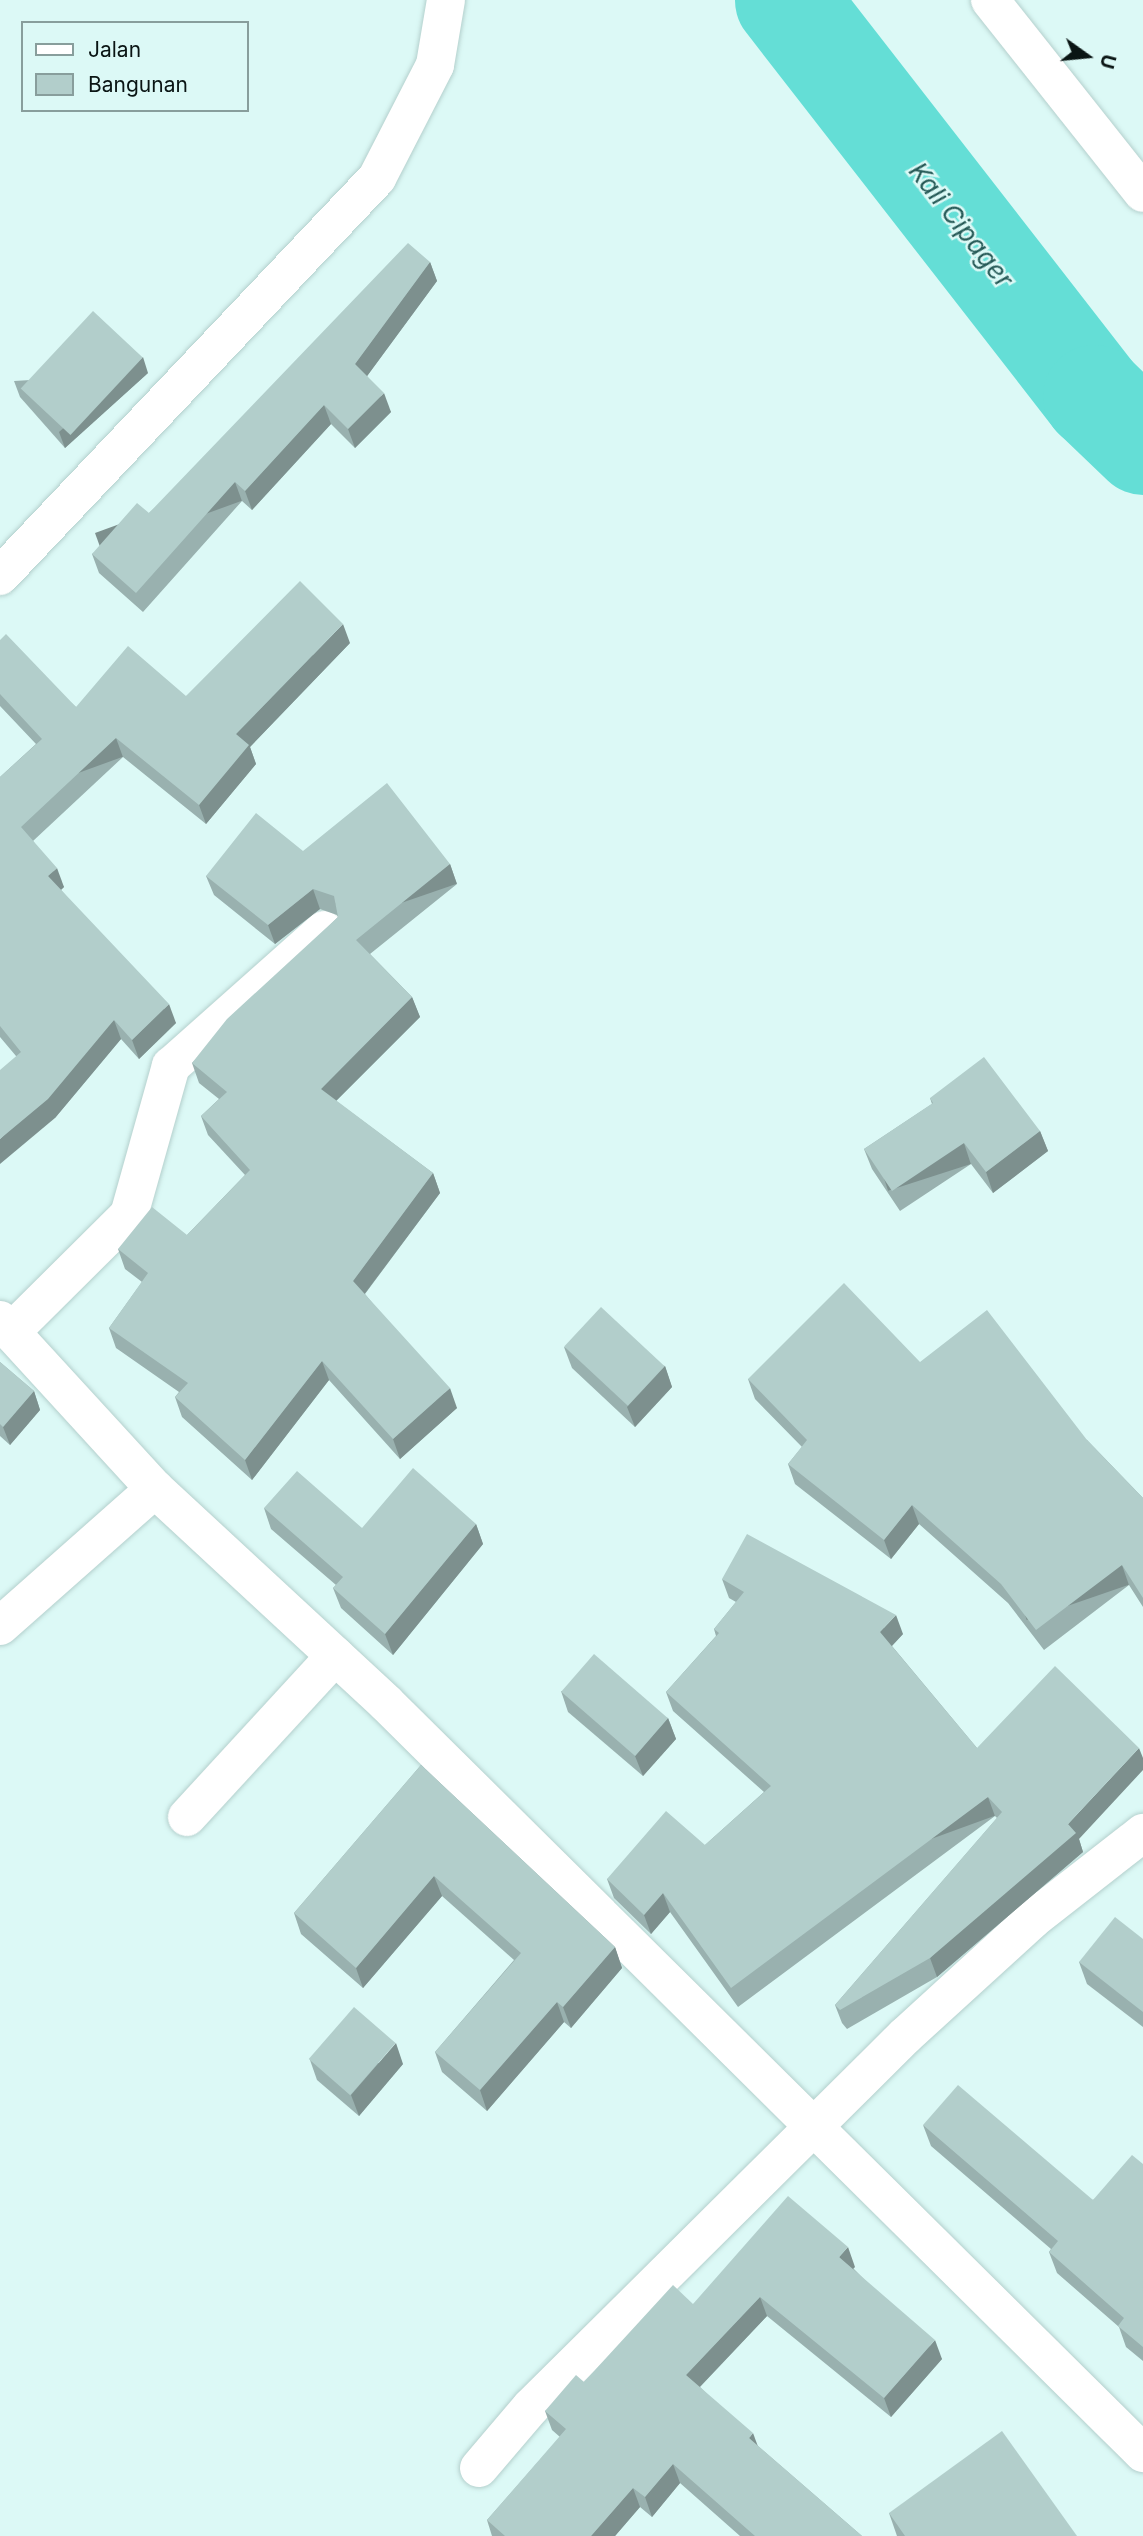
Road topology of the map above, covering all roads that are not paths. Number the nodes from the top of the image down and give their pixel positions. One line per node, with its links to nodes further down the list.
1 (446, 0): 4 (street)
2 (990, 0): 3 (street)
3 (1143, 193)
4 (8, 553)
5 (324, 930): 6 (street)
6 (5, 1326): 7 (street)
7 (155, 1489): 8 (street); 9 (street)
8 (0, 1626)
9 (335, 1656): 10 (street); 12 (street)
10 (187, 1817)
11 (1143, 1833): 12 (street)
12 (811, 2127): 13 (street); 14 (street)
13 (1143, 2453)
14 (479, 2468)

